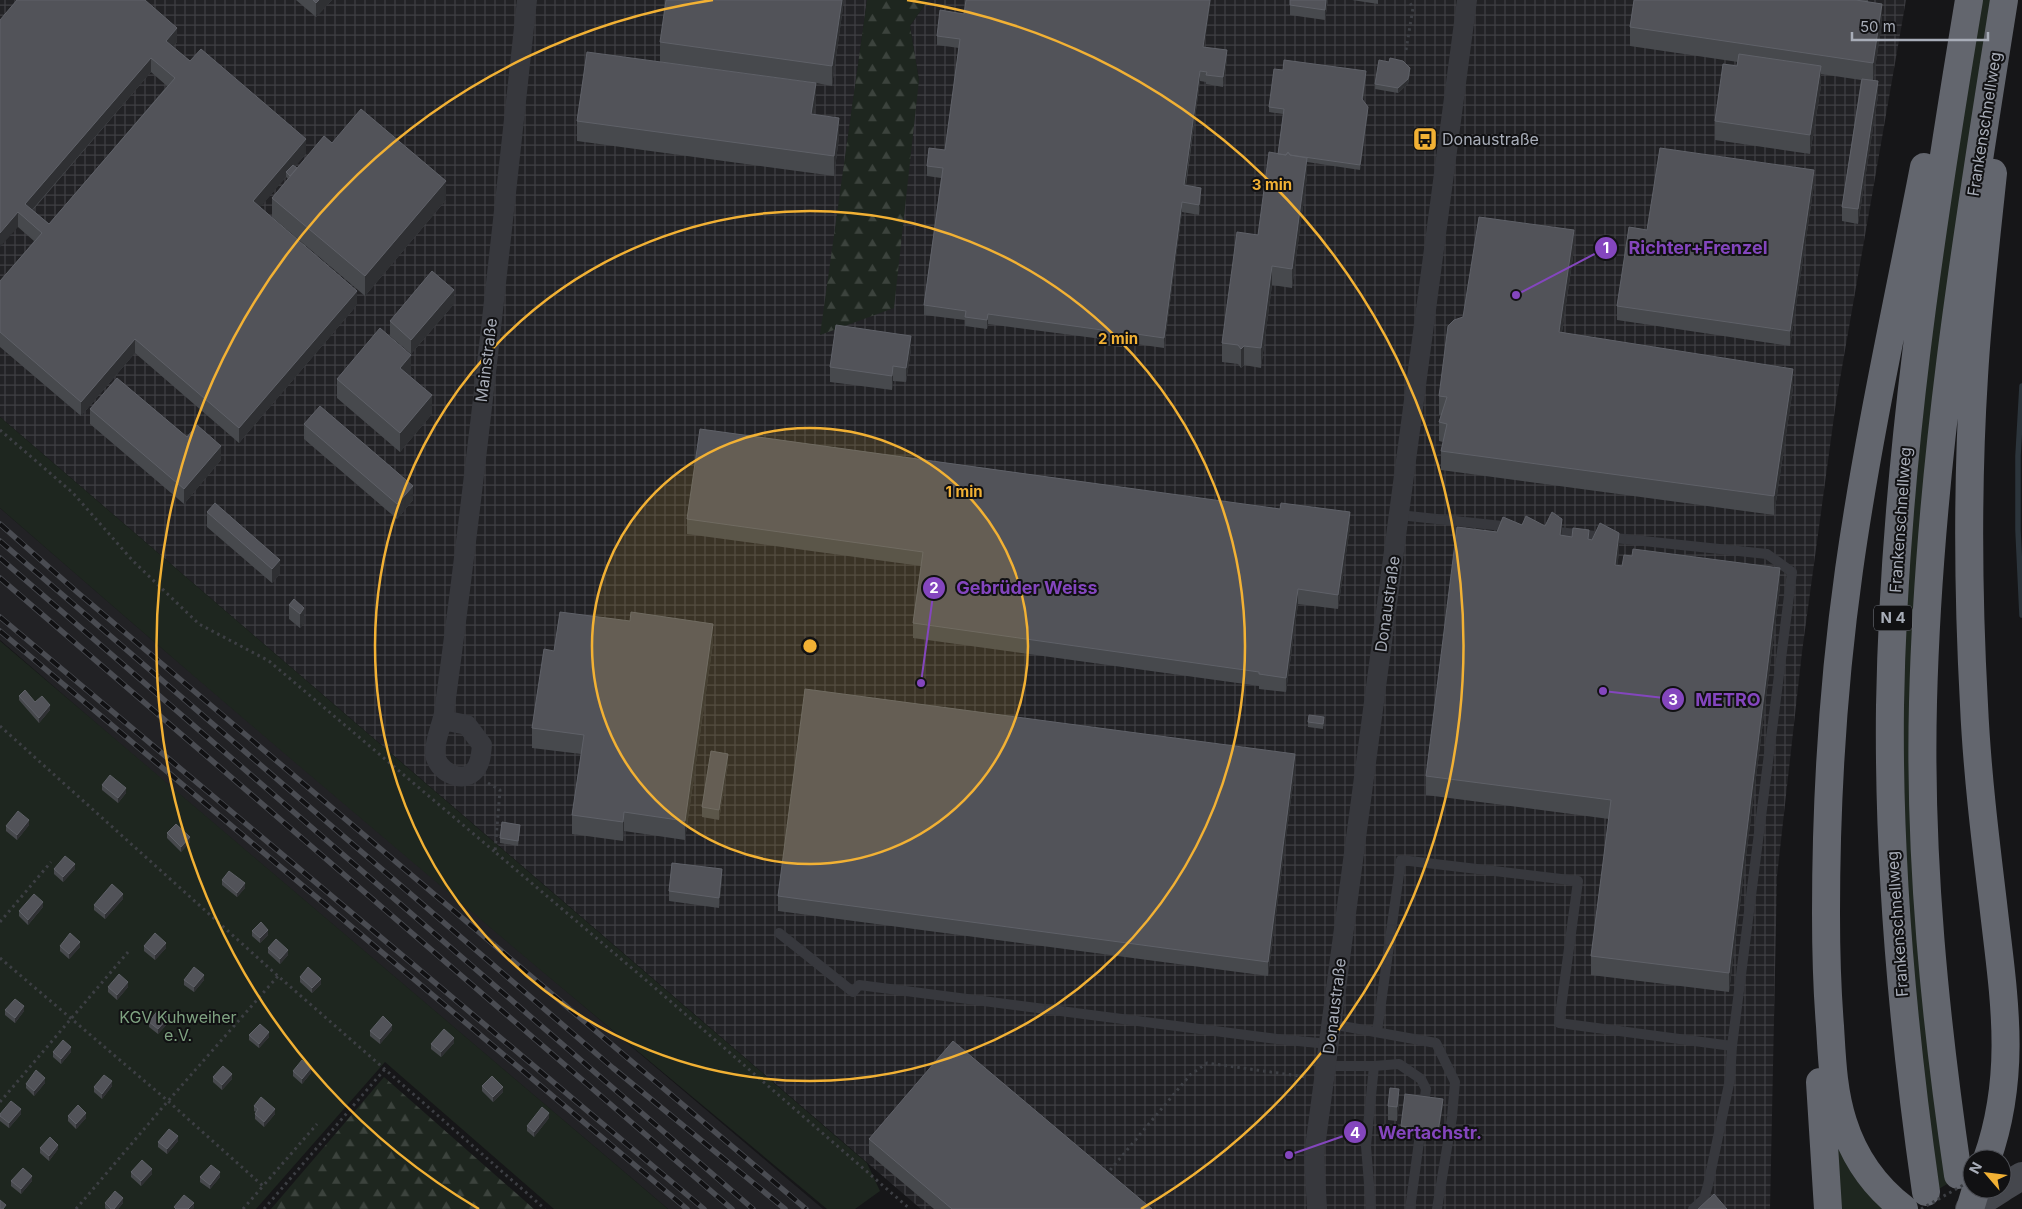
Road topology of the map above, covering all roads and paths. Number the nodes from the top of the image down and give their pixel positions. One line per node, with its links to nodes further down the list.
1 (527, 0): 11 (street, Mainstraße)
2 (1408, 0): 7 (path)
3 (1467, 0): 10 (street, Donaustraße)
4 (1969, 0): 6 (highway, Frankenschnellweg / N 4)
5 (2004, 0): 8 (highway, Frankenschnellweg / N 4)
6 (1961, 47): 21 (highway); 39 (highway, Frankenschnellweg / N 4)
7 (1406, 50)
8 (1993, 64): 26 (highway); 33 (highway, Frankenschnellweg / N 4)
9 (0, 430): 14 (path)
10 (1399, 515): 24 (street, Donaustraße); 25 (lane)
11 (443, 720): 13 (street); 13 (street)
12 (0, 726): 20 (path)
13 (472, 774): 14 (path)
14 (494, 852): 44 (path)
15 (51, 862): 16 (path)
16 (0, 922)
17 (779, 932): 24 (lane)
18 (128, 952): 22 (path)
19 (0, 958): 22 (path)
20 (278, 976): 28 (path); 30 (path)
21 (1827, 984): 50 (highway); 51 (highway)
22 (71, 1020): 30 (path); 31 (path)
23 (1377, 1032): 24 (lane); 25 (lane); 48 (lane)
24 (1330, 1034): 29 (street, Donaustraße)
25 (1732, 1046): 49 (lane)
26 (2014, 1059): 34 (highway)
27 (1374, 1066): 29 (lane); 46 (lane); 47 (lane)
28 (385, 1068): 42 (path); 43 (path)
29 (1325, 1073): 35 (path); 45 (street, Donaustraße)
30 (168, 1101): 37 (path); 40 (path)
31 (0, 1102)
32 (317, 1124): 37 (path)
33 (1963, 1149)
34 (1990, 1149)
35 (1101, 1181)
36 (1962, 1184): 39 (path, bridge)
37 (263, 1186): 41 (path)
38 (1986, 1199): 52 (main road)
39 (1924, 1201)
40 (76, 1209)
41 (244, 1209)
42 (264, 1209)
43 (545, 1209)
44 (910, 1209)
45 (1317, 1209)
46 (1371, 1209)
47 (1410, 1209)
48 (1437, 1209)
49 (1694, 1209)
50 (1828, 1209)
51 (1904, 1209)
52 (1969, 1209)

